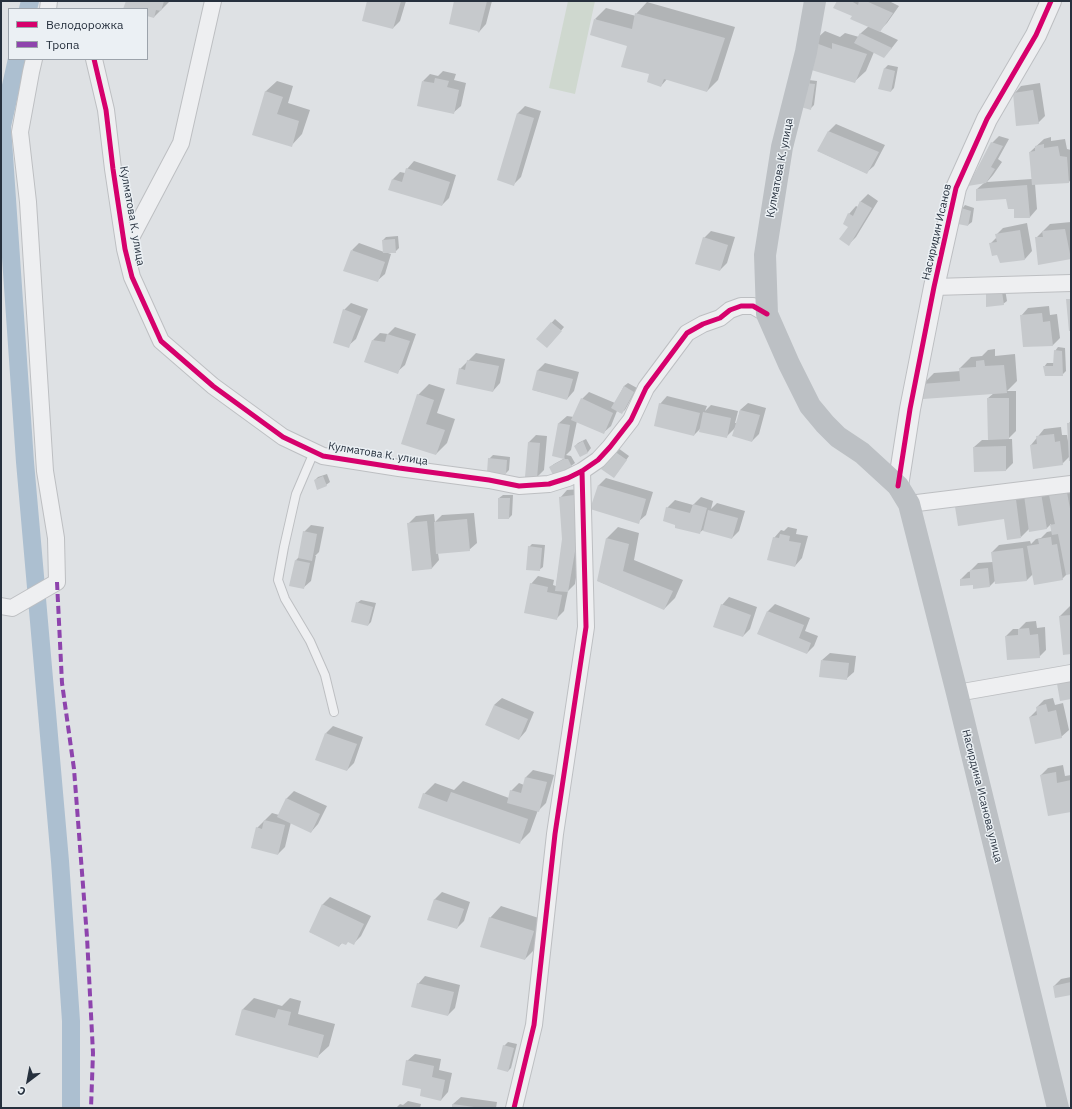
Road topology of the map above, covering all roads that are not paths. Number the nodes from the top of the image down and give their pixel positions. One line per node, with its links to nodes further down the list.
1 (213, 1): 6 (street)
2 (816, 1): 9 (main road, Кулматова К. улица)
3 (1051, 1): 8 (street, Насиридин Исанов)
4 (34, 60): 14 (street)
5 (94, 60): 6 (street, Кулматова К. улица)
6 (125, 249): 10 (street, Кулматова К. улица)
7 (1071, 283): 8 (street)
8 (934, 287): 13 (street, Насиридин Исанов)
9 (767, 314): 11 (street, Кулматова К. улица); 13 (main road, Кулматова К. улица)
10 (314, 452): 11 (street, Кулматова К. улица); 17 (lane)
11 (582, 471): 18 (street)
12 (1071, 484): 13 (street)
13 (903, 495): 16 (main road, Насирдина Исанова улица)
14 (7, 607)
15 (1071, 674): 16 (street)
16 (957, 693): 19 (main road, Насирдина Исанова улица)
17 (334, 712)
18 (514, 1108)
19 (1058, 1108)

